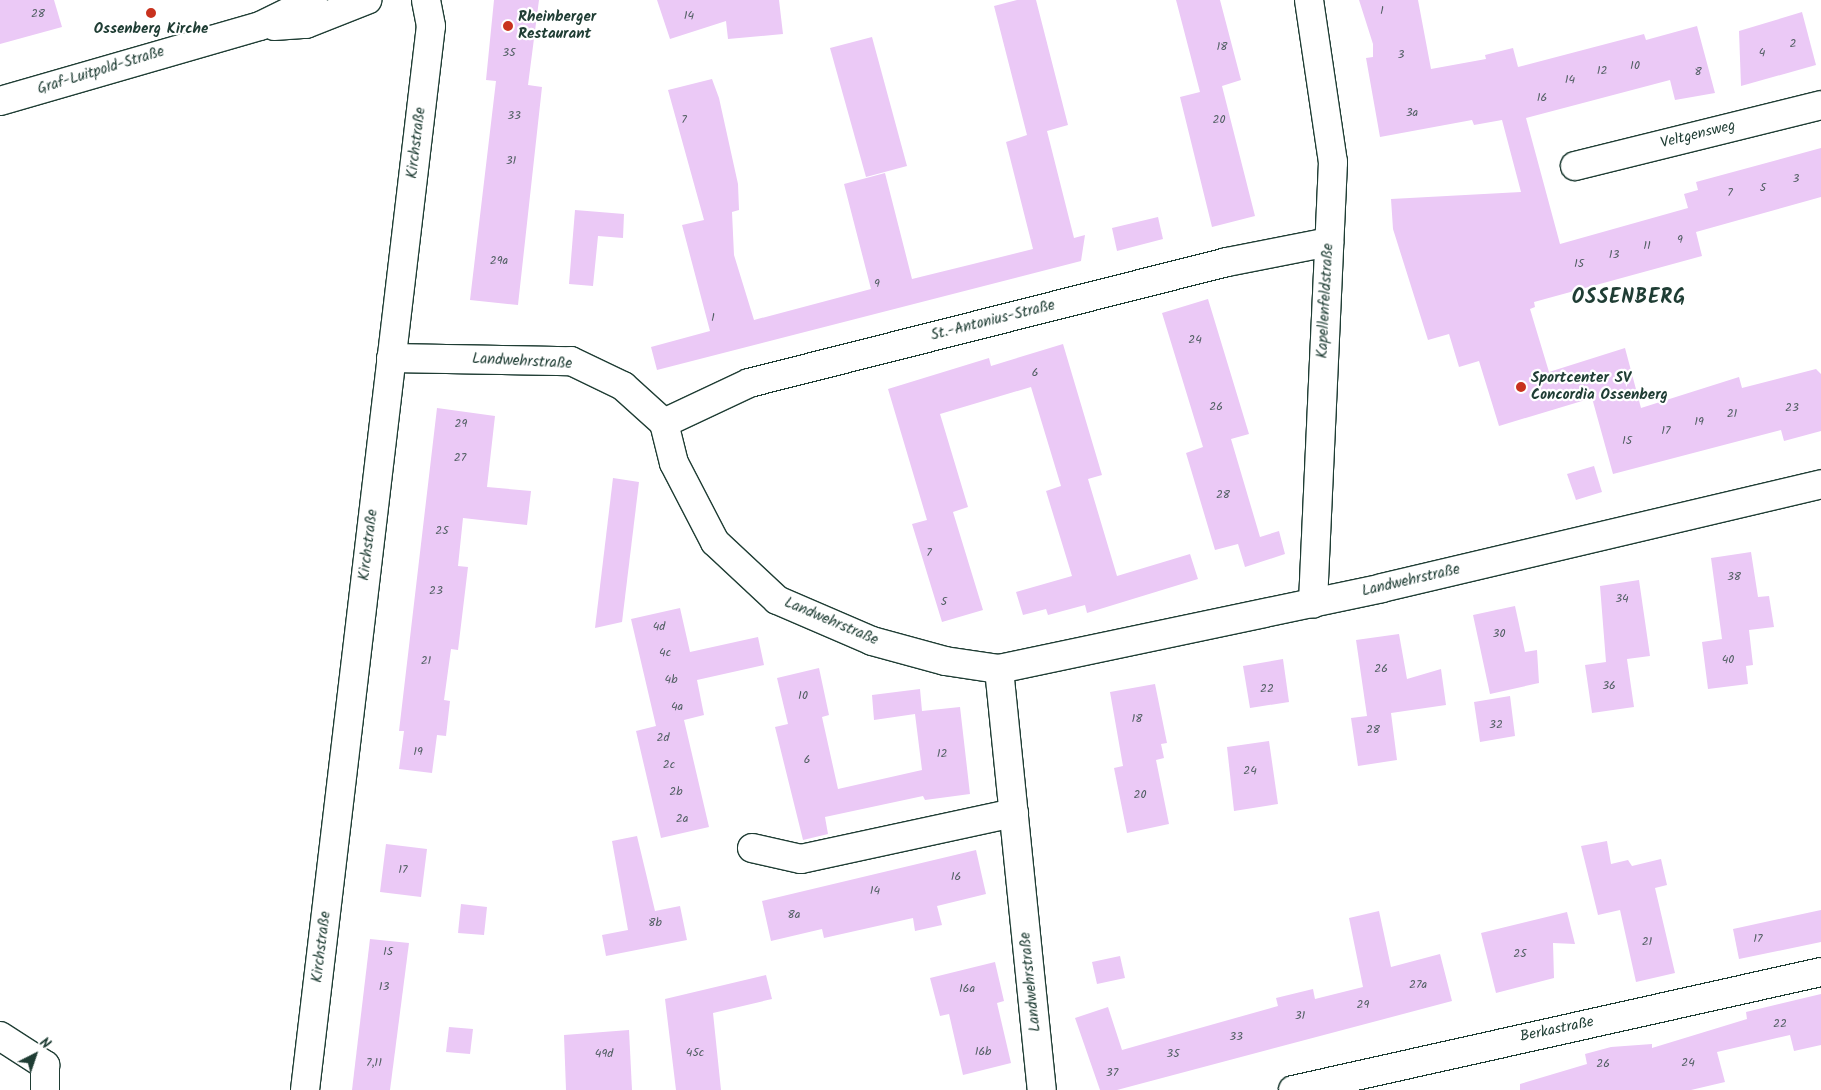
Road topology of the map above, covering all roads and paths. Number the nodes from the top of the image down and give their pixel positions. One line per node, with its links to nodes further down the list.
1 (313, 0): 5 (street, Graf-Luitpold-Straße)
2 (367, 0): 5 (street, Graf-Luitpold-Straße)
3 (426, 0): 10 (street, Kirchstraße)
4 (1309, 0): 9 (street, Kapellenfeldstraße)
5 (260, 26): 6 (street, Graf-Luitpold-Straße)
6 (0, 101)
7 (1821, 105): 8 (street, Veltgensweg)
8 (1576, 166)
9 (1329, 242): 11 (street, St.-Antonius-Straße); 13 (street, Kapellenfeldstraße)
10 (392, 358): 11 (street, Landwehrstraße); 20 (street, Kirchstraße)
11 (664, 423): 14 (street, Landwehrstraße)
12 (1821, 484): 13 (street, Landwehrstraße)
13 (1313, 604): 14 (street, Landwehrstraße)
14 (999, 669): 15 (street, Landwehrstraße)
15 (1014, 814): 16 (street); 21 (street, Landwehrstraße)
16 (752, 848)
17 (1821, 972): 22 (street, Berkastraße)
18 (0, 1036): 19 (street)
19 (45, 1090)
20 (305, 1090)
21 (1042, 1090)
22 (1293, 1090)

